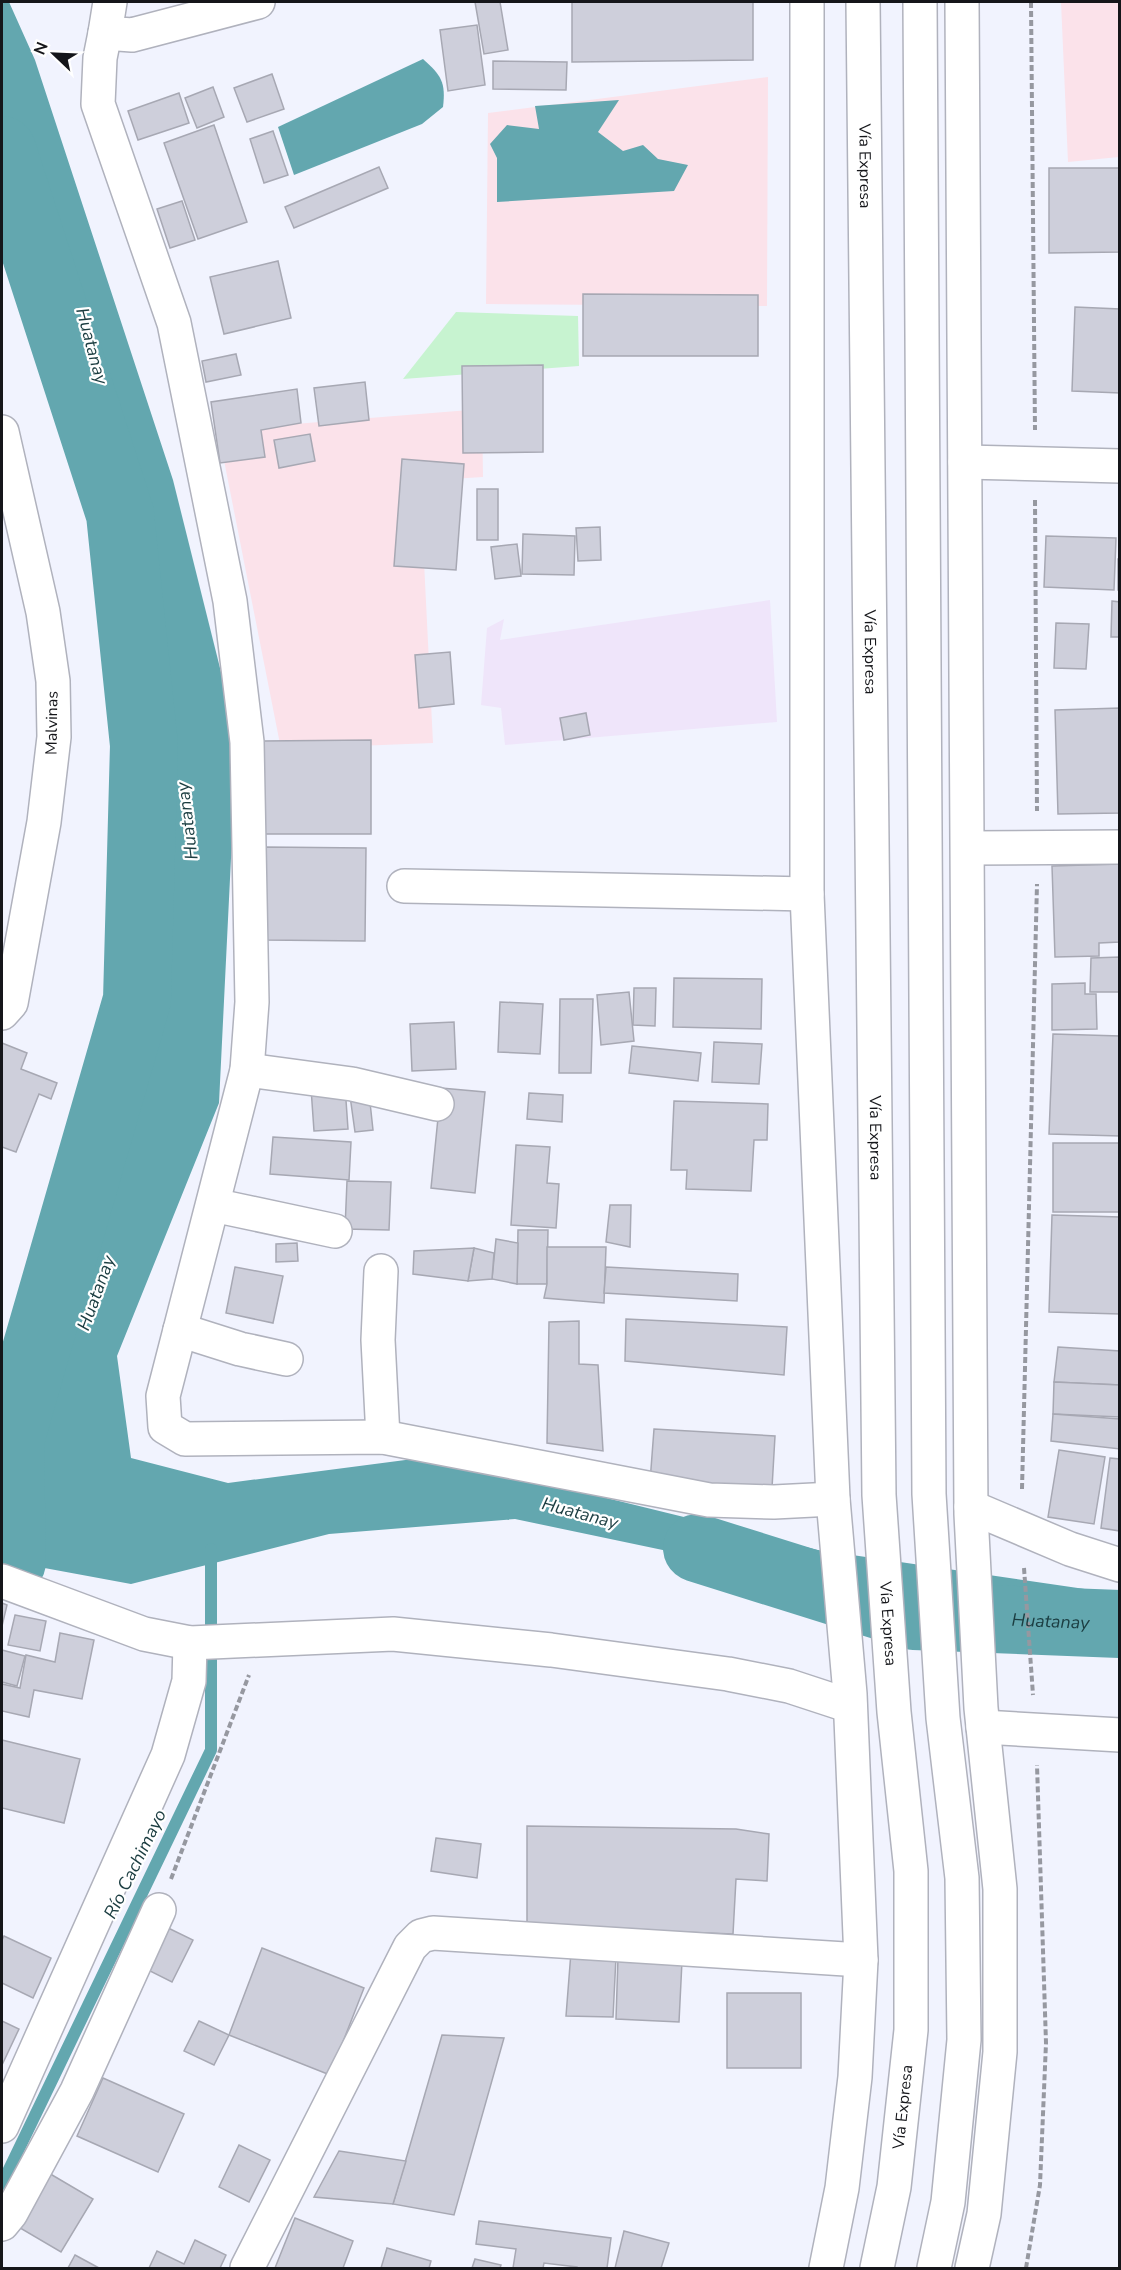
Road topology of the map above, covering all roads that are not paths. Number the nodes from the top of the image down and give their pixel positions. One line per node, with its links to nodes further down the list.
1 (110, 2): 7 (main road)
2 (258, 2): 7 (main road)
3 (807, 2): 14 (main road)
4 (863, 2): 38 (main road, Vía Expresa)
5 (920, 2): 39 (main road)
6 (962, 2): 9 (main road)
7 (105, 33): 16 (main road)
8 (2, 432): 15 (main road, Malvinas)
9 (965, 462): 10 (main road); 12 (main road)
10 (1119, 466)
11 (1119, 847): 12 (main road)
12 (968, 848): 25 (main road)
13 (404, 886): 14 (main road)
14 (807, 894): 24 (main road)
15 (2, 1013)
16 (247, 1070): 17 (main road); 18 (main road)
17 (437, 1104)
18 (213, 1205): 19 (main road); 21 (main road)
19 (335, 1231)
20 (381, 1271): 23 (main road)
21 (180, 1330): 22 (main road); 23 (main road)
22 (286, 1359)
23 (383, 1437): 24 (main road)
24 (834, 1505): 29 (main road)
25 (971, 1511): 26 (main road); 30 (main road)
26 (1119, 1564)
27 (2, 1581): 28 (main road)
28 (190, 1643): 29 (main road); 34 (main road)
29 (850, 1700): 33 (main road)
30 (982, 1718): 31 (main road); 40 (main road)
31 (1119, 1735)
32 (159, 1910): 35 (main road)
33 (861, 1960): 36 (main road); 37 (main road)
34 (2, 2126)
35 (2, 2224)
36 (247, 2268)
37 (826, 2268)
38 (877, 2268)
39 (934, 2268)
40 (972, 2268)

